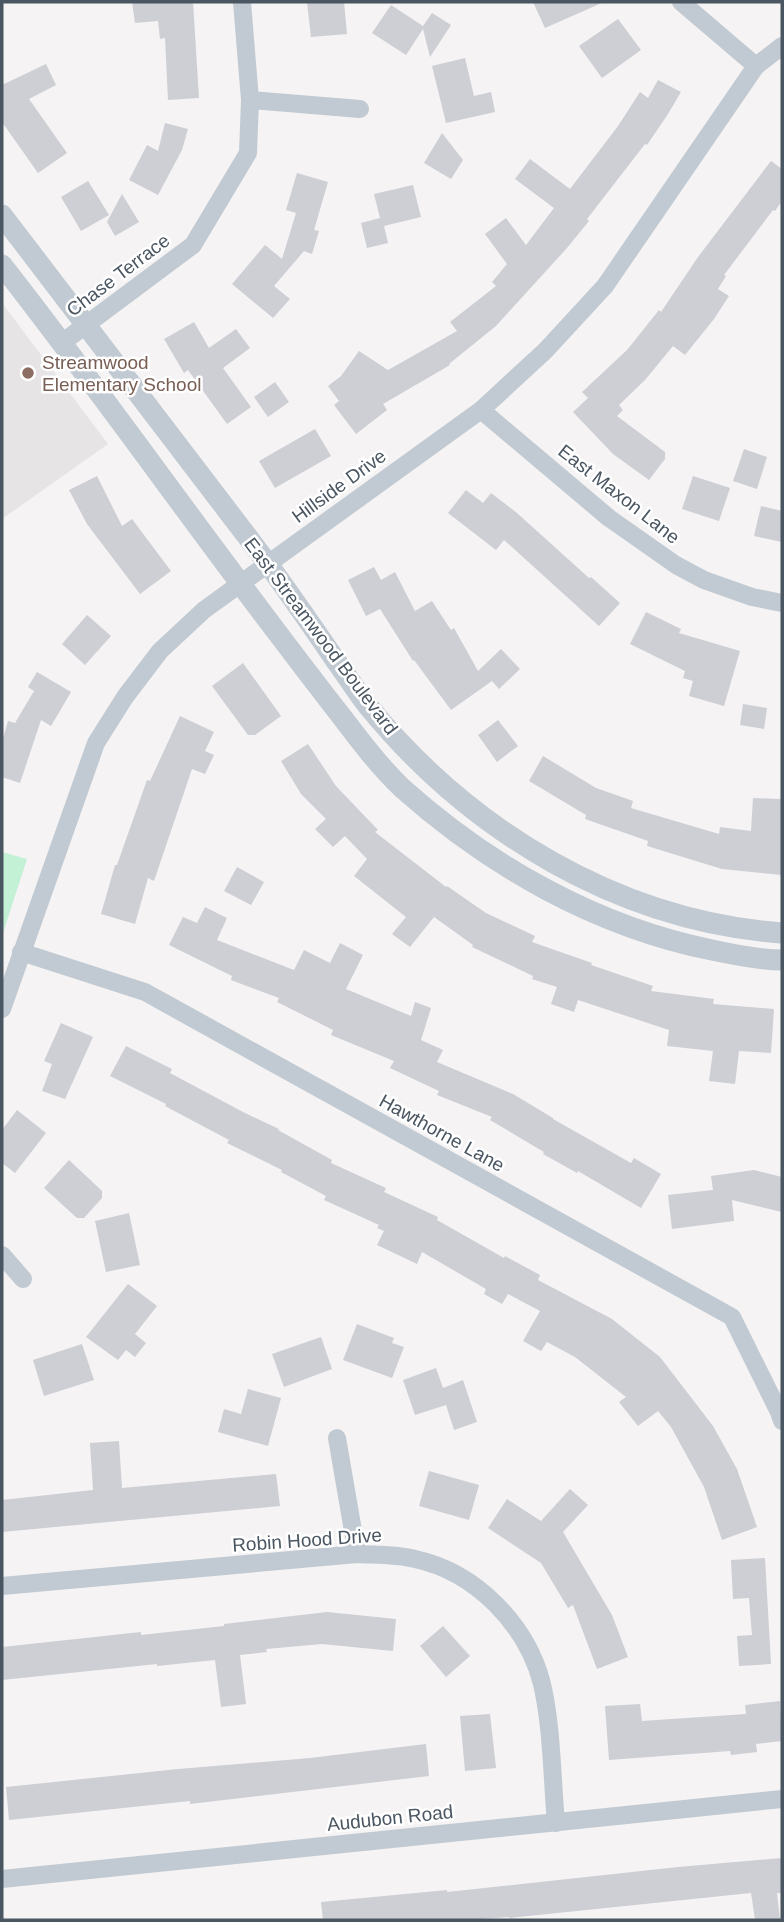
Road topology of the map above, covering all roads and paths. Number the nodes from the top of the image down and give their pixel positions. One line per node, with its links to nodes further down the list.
1 (243, 2): 5 (street, Chase Terrace)
2 (681, 2): 4 (street)
3 (782, 46): 4 (street, Hillside Drive)
4 (756, 66): 11 (street, Hillside Drive)
5 (250, 100): 6 (street); 9 (street, Chase Terrace)
6 (360, 108)
7 (2, 215): 9 (street, East Streamwood Boulevard)
8 (2, 265): 10 (street, East Streamwood Boulevard)
9 (85, 325): 10 (street, Chase Terrace); 12 (street, East Streamwood Boulevard)
10 (63, 342): 13 (street, East Streamwood Boulevard)
11 (481, 410): 12 (street, Hillside Drive); 14 (street, East Maxon Lane)
12 (268, 564): 13 (street, Hillside Drive); 15 (street, East Streamwood Boulevard)
13 (240, 583): 16 (street, Hillside Drive); 17 (street, East Streamwood Boulevard)
14 (782, 603)
15 (782, 933)
16 (21, 952): 18 (street, Hillside Drive); 21 (street, Hawthorne Lane)
17 (782, 960)
18 (2, 1009)
19 (2, 1255): 20 (street)
20 (23, 1279)
21 (782, 1421)
22 (337, 1438): 23 (street)
23 (357, 1554): 24 (street, Robin Hood Drive); 26 (street, Robin Hood Drive)
24 (2, 1587)
25 (782, 1799): 26 (street, Audubon Road)
26 (556, 1823): 27 (street, Audubon Road)
27 (2, 1879)

